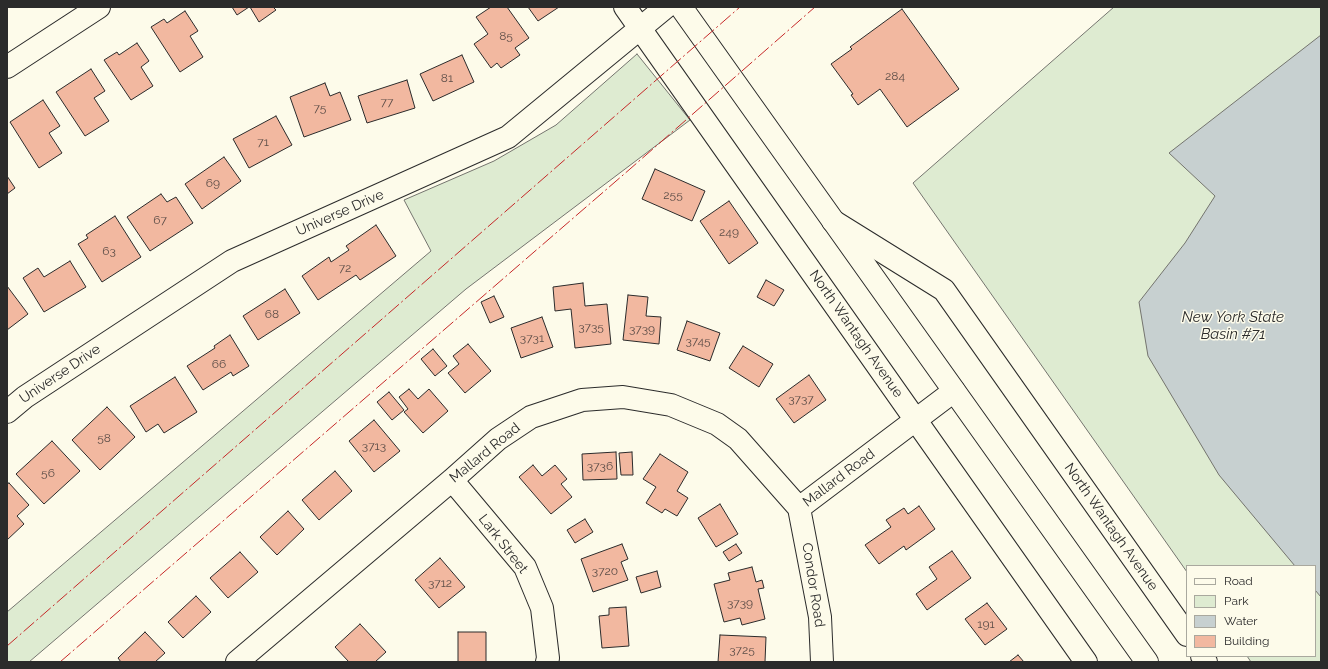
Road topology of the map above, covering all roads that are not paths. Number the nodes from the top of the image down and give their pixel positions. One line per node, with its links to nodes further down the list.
1 (99, 7): 6 (street)
2 (625, 7): 5 (street, North Wantagh Avenue)
3 (666, 7): 5 (street, Universe Drive)
4 (681, 7): 7 (street, North Wantagh Avenue)
5 (640, 29): 9 (street, Universe Drive); 10 (street, North Wantagh Avenue)
6 (7, 67)
7 (834, 221): 8 (street, North Wantagh Avenue); 13 (street, North Wantagh Avenue)
8 (954, 391): 10 (street, Mallard Road); 18 (street, North Wantagh Avenue)
9 (7, 412)
10 (916, 420): 12 (street, Mallard Road); 17 (street, North Wantagh Avenue)
11 (452, 480): 12 (street, Mallard Road); 14 (street, Mallard Road); 15 (street, Lark Street)
12 (799, 508): 16 (street, Condor Road)
13 (1186, 634)
14 (237, 662)
15 (547, 662)
16 (822, 662)
17 (1086, 662)
18 (1146, 662)

